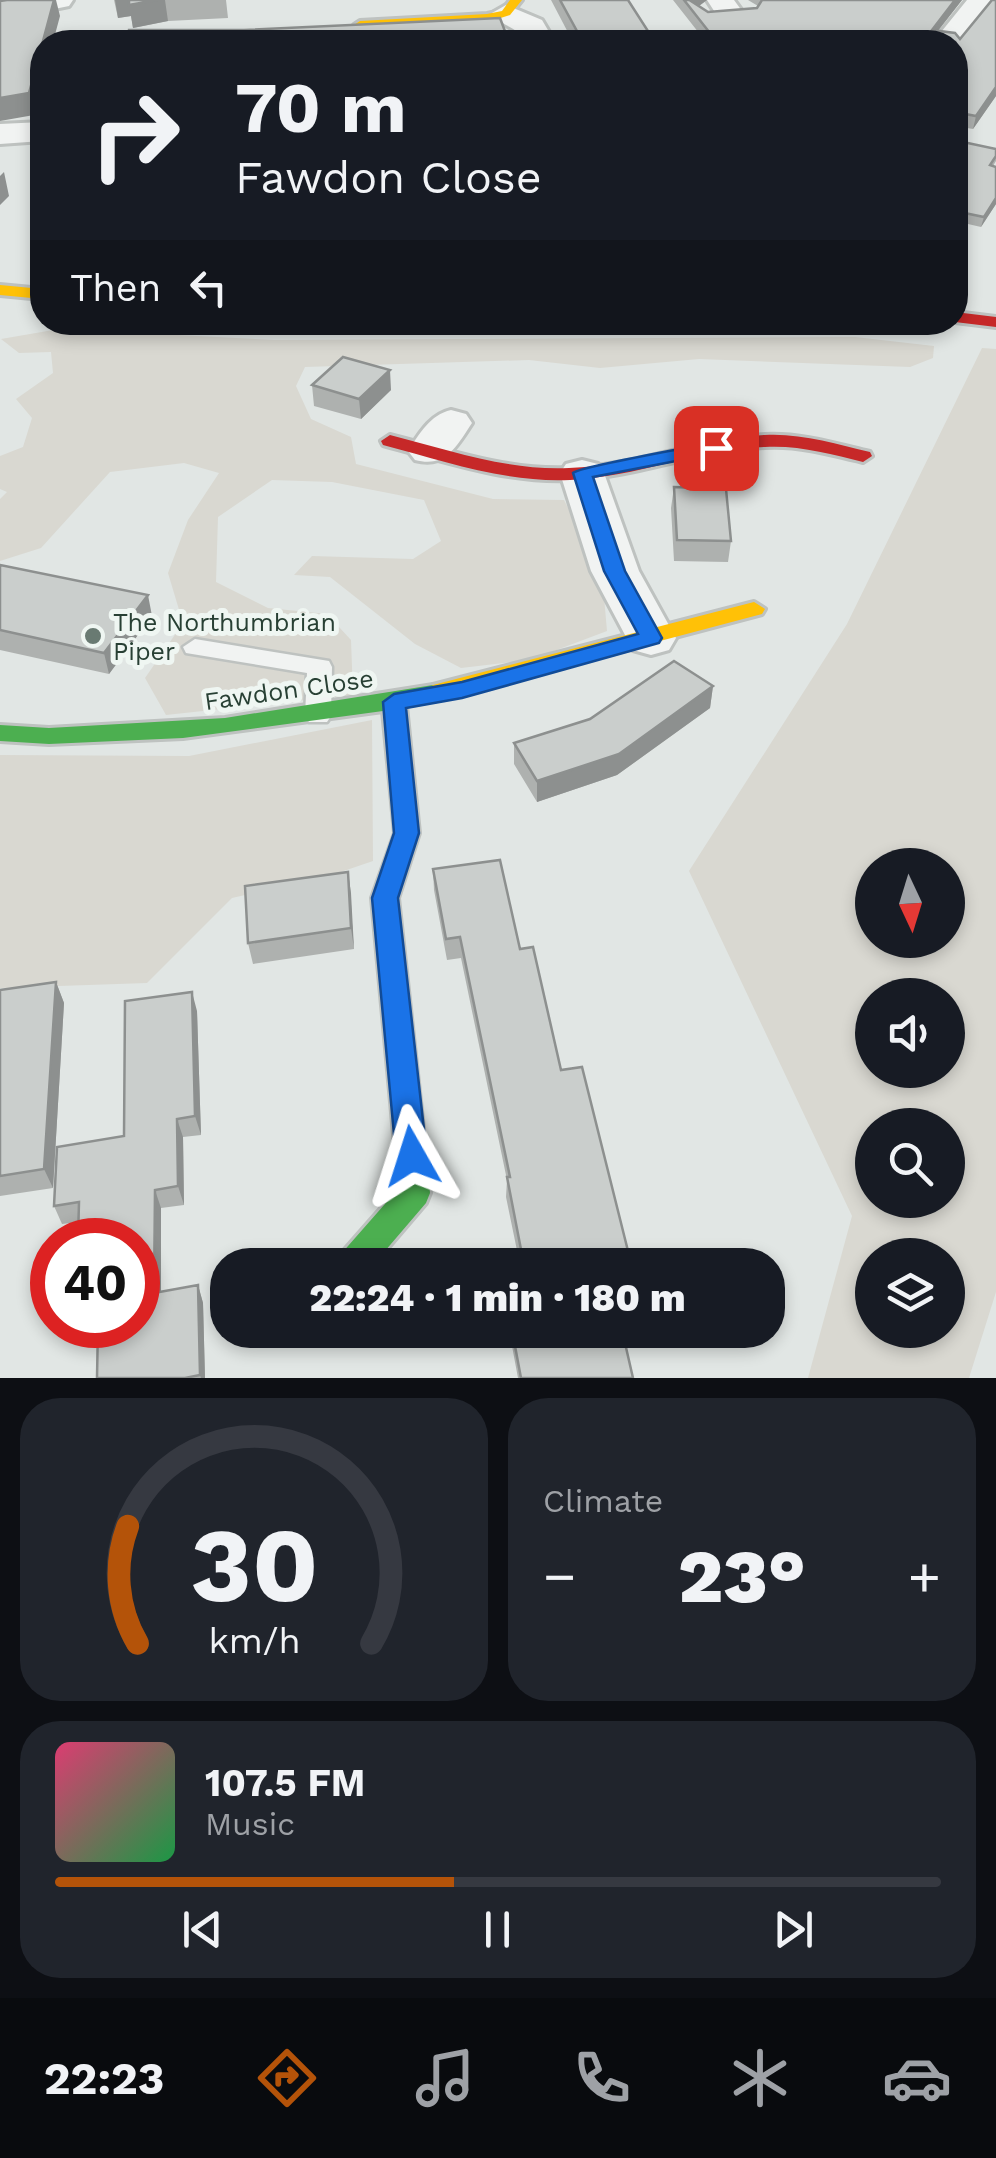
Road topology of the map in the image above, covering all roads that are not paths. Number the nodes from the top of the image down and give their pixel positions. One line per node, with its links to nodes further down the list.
1 (60, 0): 3 (street)
2 (511, 6): 5 (street); 7 (street)
3 (0, 12)
4 (964, 22): 6 (street)
5 (328, 26)
6 (996, 28)
7 (534, 30)
8 (30, 133): 9 (street)
9 (0, 134)
10 (0, 290): 11 (street)
11 (30, 293)
12 (996, 304): 13 (street)
13 (968, 305)
14 (968, 319): 15 (street)
15 (996, 322)
16 (424, 438): 18 (street)
17 (862, 456): 18 (street)
18 (582, 473): 20 (street)
19 (754, 610): 20 (street, Fawdon Close)
20 (651, 638): 22 (street, Fawdon Close)
21 (194, 647): 23 (lane)
22 (394, 702): 23 (street, Fawdon Close); 25 (street)
23 (318, 716): 24 (street, Fawdon Close)
24 (0, 732)
25 (367, 1248)

